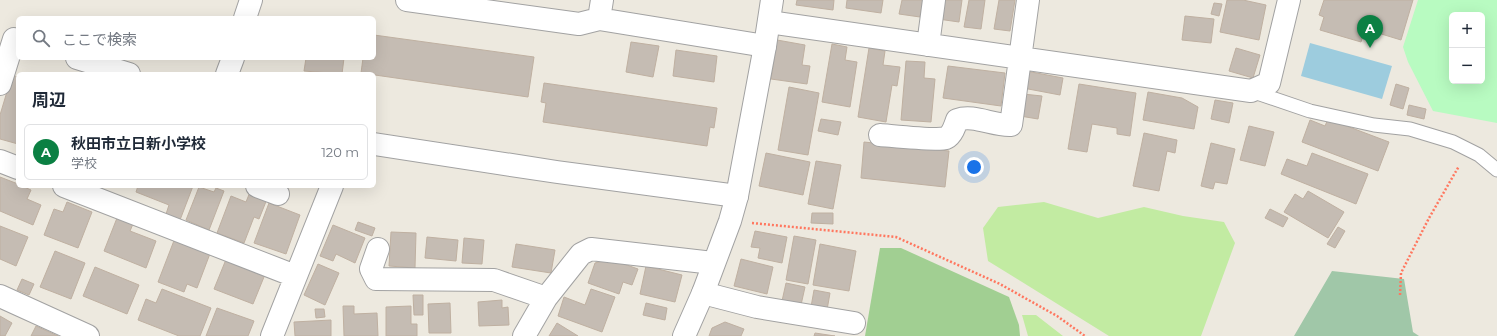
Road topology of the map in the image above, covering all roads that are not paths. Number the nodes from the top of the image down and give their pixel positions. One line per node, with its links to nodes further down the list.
1 (251, 0): 8 (street)
2 (407, 0): 7 (street)
3 (772, 0): 9 (street)
4 (934, 0): 11 (street)
5 (1028, 0): 13 (street)
6 (1290, 0): 19 (street)
7 (600, 10): 12 (street)
8 (246, 16)
9 (769, 22): 11 (street); 12 (street)
10 (11, 38): 18 (street)
11 (928, 45): 13 (street)
12 (765, 46): 29 (street)
13 (1020, 58): 19 (street); 20 (street)
14 (84, 60): 16 (street)
15 (232, 60): 17 (street)
16 (122, 72)
17 (229, 72)
18 (0, 84)
19 (1251, 91): 24 (lane)
20 (880, 135)
21 (376, 144): 29 (street)
22 (0, 161): 23 (street)
23 (16, 167)
24 (1497, 170)
25 (69, 188): 32 (street)
26 (262, 188): 28 (street)
27 (331, 188): 32 (street)
28 (278, 194)
29 (737, 196): 31 (street)
30 (378, 249): 35 (street)
31 (713, 262): 33 (street); 35 (street)
32 (295, 276): 38 (street)
33 (703, 293): 36 (street); 40 (street)
34 (0, 296): 37 (street)
35 (546, 298): 39 (street)
36 (854, 323)
37 (88, 336)
38 (272, 336)
39 (524, 336)
40 (684, 336)

